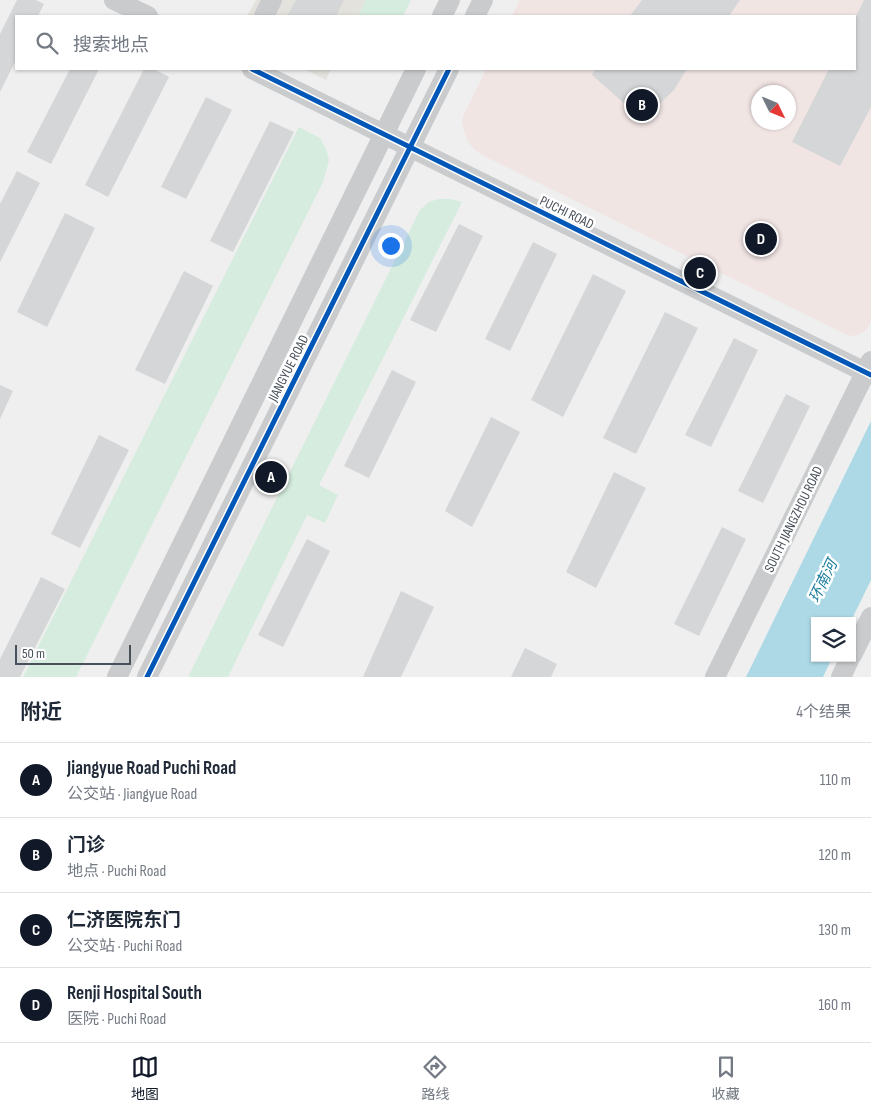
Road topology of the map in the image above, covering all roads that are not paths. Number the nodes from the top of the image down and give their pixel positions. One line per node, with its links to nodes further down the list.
1 (114, 0): 5 (street)
2 (272, 0): 6 (street)
3 (450, 0): 7 (street)
4 (483, 0): 8 (street)
5 (146, 15)
6 (264, 15)
7 (442, 15)
8 (476, 15)
9 (254, 70): 12 (street, PUCHI ROAD)
10 (415, 70): 12 (street, JIANGYUE ROAD)
11 (449, 70): 13 (street, JIANGYUE ROAD)
12 (383, 134): 13 (street, PUCHI ROAD); 18 (street, JIANGYUE ROAD)
13 (411, 147): 14 (street, PUCHI ROAD); 19 (street, JIANGYUE ROAD)
14 (869, 369): 20 (street, SOUTH JIANGZHOU ROAD)
15 (871, 617): 16 (street)
16 (856, 647)
17 (848, 662): 21 (street)
18 (117, 677)
19 (147, 677)
20 (715, 677)
21 (841, 677)

